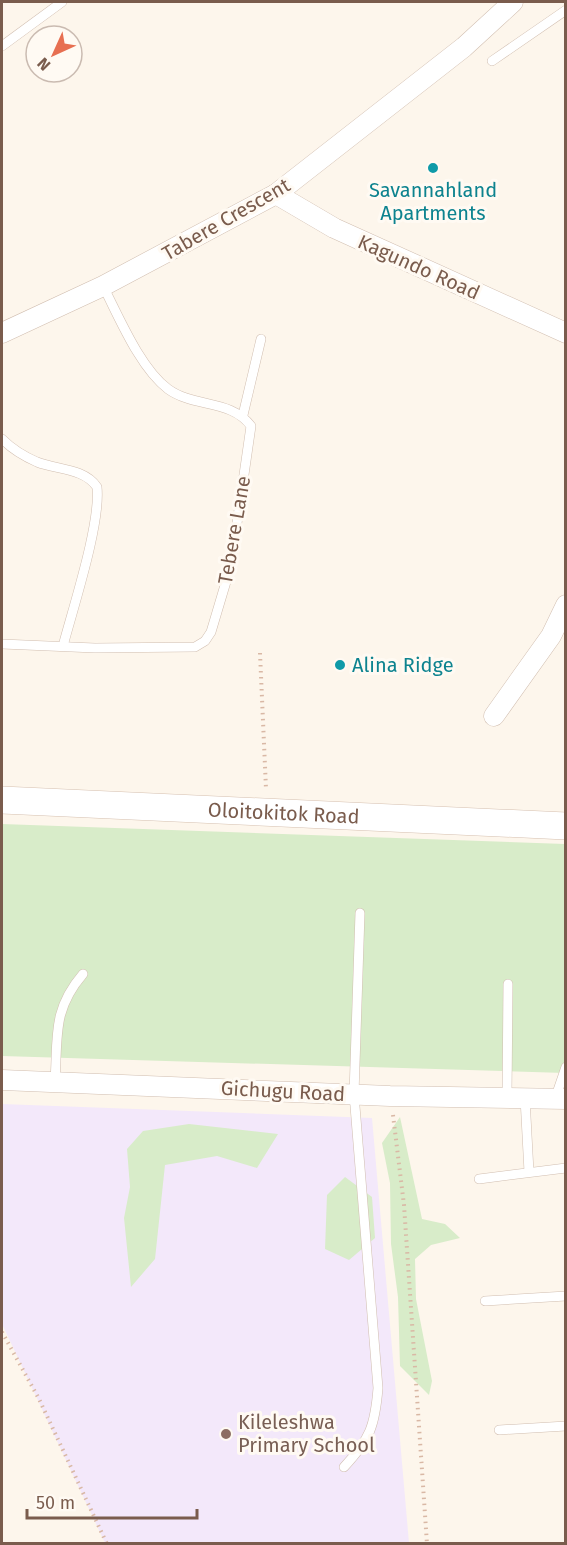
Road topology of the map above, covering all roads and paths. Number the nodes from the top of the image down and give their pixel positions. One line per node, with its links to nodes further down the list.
1 (62, 2): 4 (lane)
2 (513, 2): 6 (street, Tabere Crescent)
3 (566, 10): 5 (lane)
4 (2, 46)
5 (492, 61)
6 (276, 194): 7 (street, Tabere Crescent); 9 (street, Kagundo Road)
7 (103, 286): 8 (street, Tabere Crescent); 11 (lane)
8 (2, 333)
9 (566, 333)
10 (261, 339): 11 (lane)
11 (243, 415): 15 (lane, Tebere Lane)
12 (2, 439): 15 (lane)
13 (566, 605): 17 (street)
14 (2, 644): 15 (lane, Tebere Lane)
15 (63, 646)
16 (260, 653): 19 (path)
17 (494, 716)
18 (2, 800): 19 (main road, Oloitokitok Road)
19 (267, 814): 20 (main road, Oloitokitok Road)
20 (566, 826)
21 (360, 913): 27 (lane)
22 (82, 974): 26 (lane)
23 (508, 984): 29 (lane)
24 (566, 1067): 30 (lane)
25 (2, 1080): 26 (street, Gichugu Road)
26 (55, 1081): 27 (street, Gichugu Road)
27 (354, 1094): 28 (street, Gichugu Road); 39 (lane)
28 (390, 1096): 29 (street, Gichugu Road); 41 (path)
29 (516, 1098): 30 (street, Gichugu Road); 32 (lane)
30 (560, 1099)
31 (566, 1168): 32 (lane)
32 (529, 1172): 33 (lane)
33 (479, 1179)
34 (566, 1296): 35 (lane)
35 (485, 1301)
36 (2, 1332): 40 (path)
37 (566, 1426): 38 (lane)
38 (499, 1430)
39 (344, 1467)
40 (107, 1544)
41 (427, 1544)

